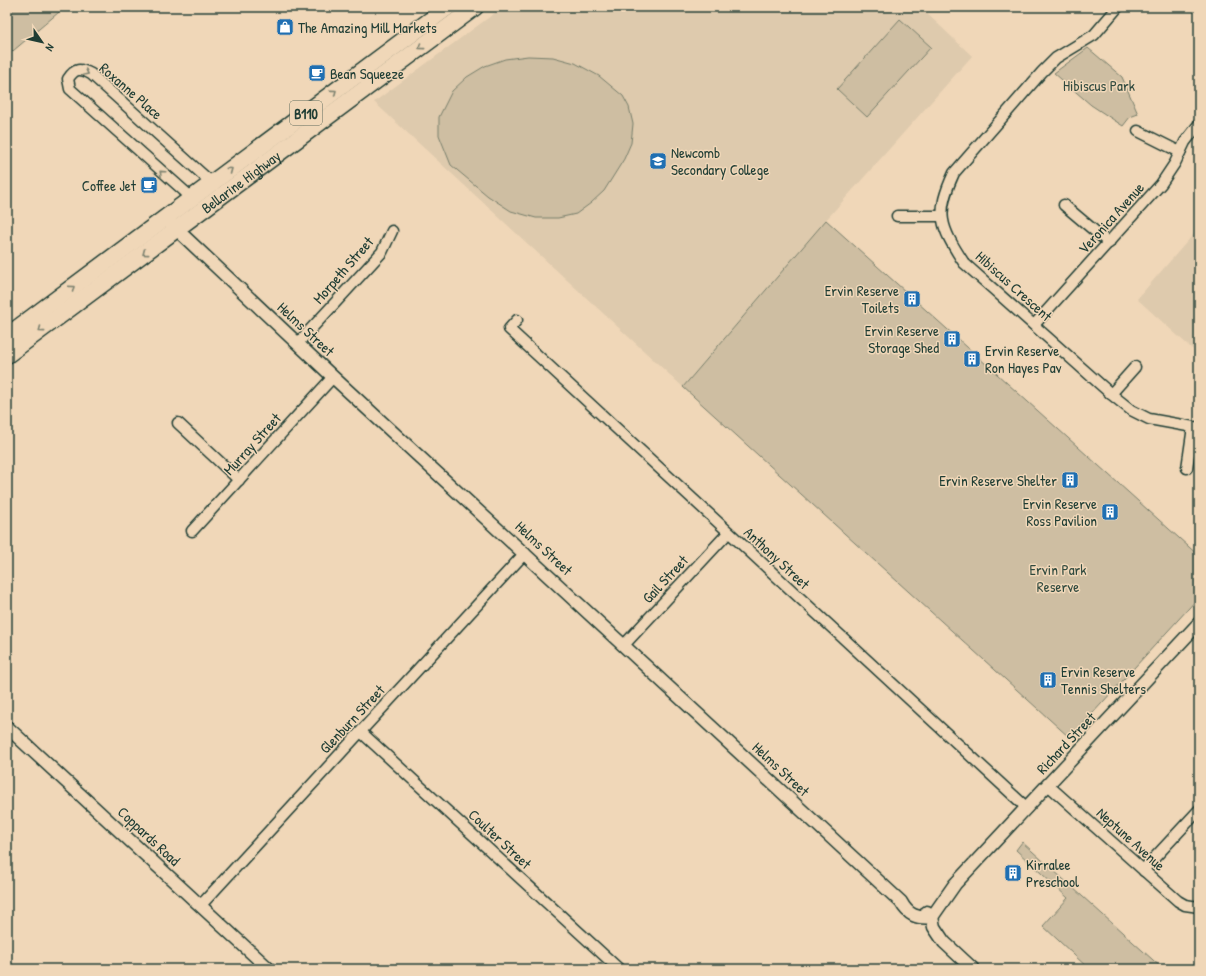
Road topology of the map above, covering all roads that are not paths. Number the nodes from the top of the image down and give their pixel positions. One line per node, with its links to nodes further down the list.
1 (448, 7): 7 (highway, Bellarine Highway / B110, one-way to 1)
2 (474, 7): 13 (highway, Bellarine Highway / B110, one-way to 13)
3 (1118, 7): 11 (street, Hibiscus Crescent)
4 (1199, 124): 6 (street, Veronica Avenue)
5 (1138, 131): 6 (street)
6 (1180, 152): 15 (street, Veronica Avenue)
7 (212, 183): 8 (highway, Bellarine Highway / B110); 8 (street, Roxanne Place, one-way to 7)
8 (192, 198): 12 (highway, Bellarine Highway / B110)
9 (1064, 205): 15 (street)
10 (897, 216): 11 (street)
11 (941, 216): 17 (street, Hibiscus Crescent)
12 (165, 218): 13 (street, Helms Street); 18 (highway, Bellarine Highway / B110, one-way to 12)
13 (176, 230): 19 (street, Helms Street); 20 (highway, Bellarine Highway / B110, one-way to 20)
14 (392, 231): 19 (street, Morpeth Street)
15 (1110, 243): 17 (street, Veronica Avenue)
16 (517, 320): 29 (street, Anthony Street)
17 (1034, 325): 23 (street, Hibiscus Crescent)
18 (7, 336)
19 (298, 343): 22 (street, Helms Street)
20 (7, 356)
21 (1135, 367): 23 (street)
22 (333, 377): 27 (street, Murray Street); 30 (street, Helms Street)
23 (1111, 394): 25 (street, Hibiscus Crescent)
24 (178, 423): 27 (street)
25 (1196, 428): 26 (street)
26 (1187, 468)
27 (239, 480): 28 (street, Murray Street)
28 (192, 531)
29 (728, 533): 32 (street, Gail Street); 36 (street, Anthony Street)
30 (525, 553): 32 (street, Helms Street); 34 (street, Glenburn Street)
31 (1198, 626): 35 (street, Richard Street)
32 (624, 645): 41 (street, Helms Street)
33 (7, 727): 39 (street, Coppards Road)
34 (361, 732): 39 (street, Glenburn Street); 43 (street, Coulter Street)
35 (1048, 785): 36 (street, Richard Street); 38 (street, Neptune Avenue)
36 (1027, 808): 41 (street, Richard Street)
37 (1199, 810): 38 (street)
38 (1144, 871): 40 (street, Neptune Avenue)
39 (201, 905): 42 (street, Coppards Road)
40 (1199, 906)
41 (927, 915): 44 (street)
42 (269, 969)
43 (619, 969)
44 (973, 969)

